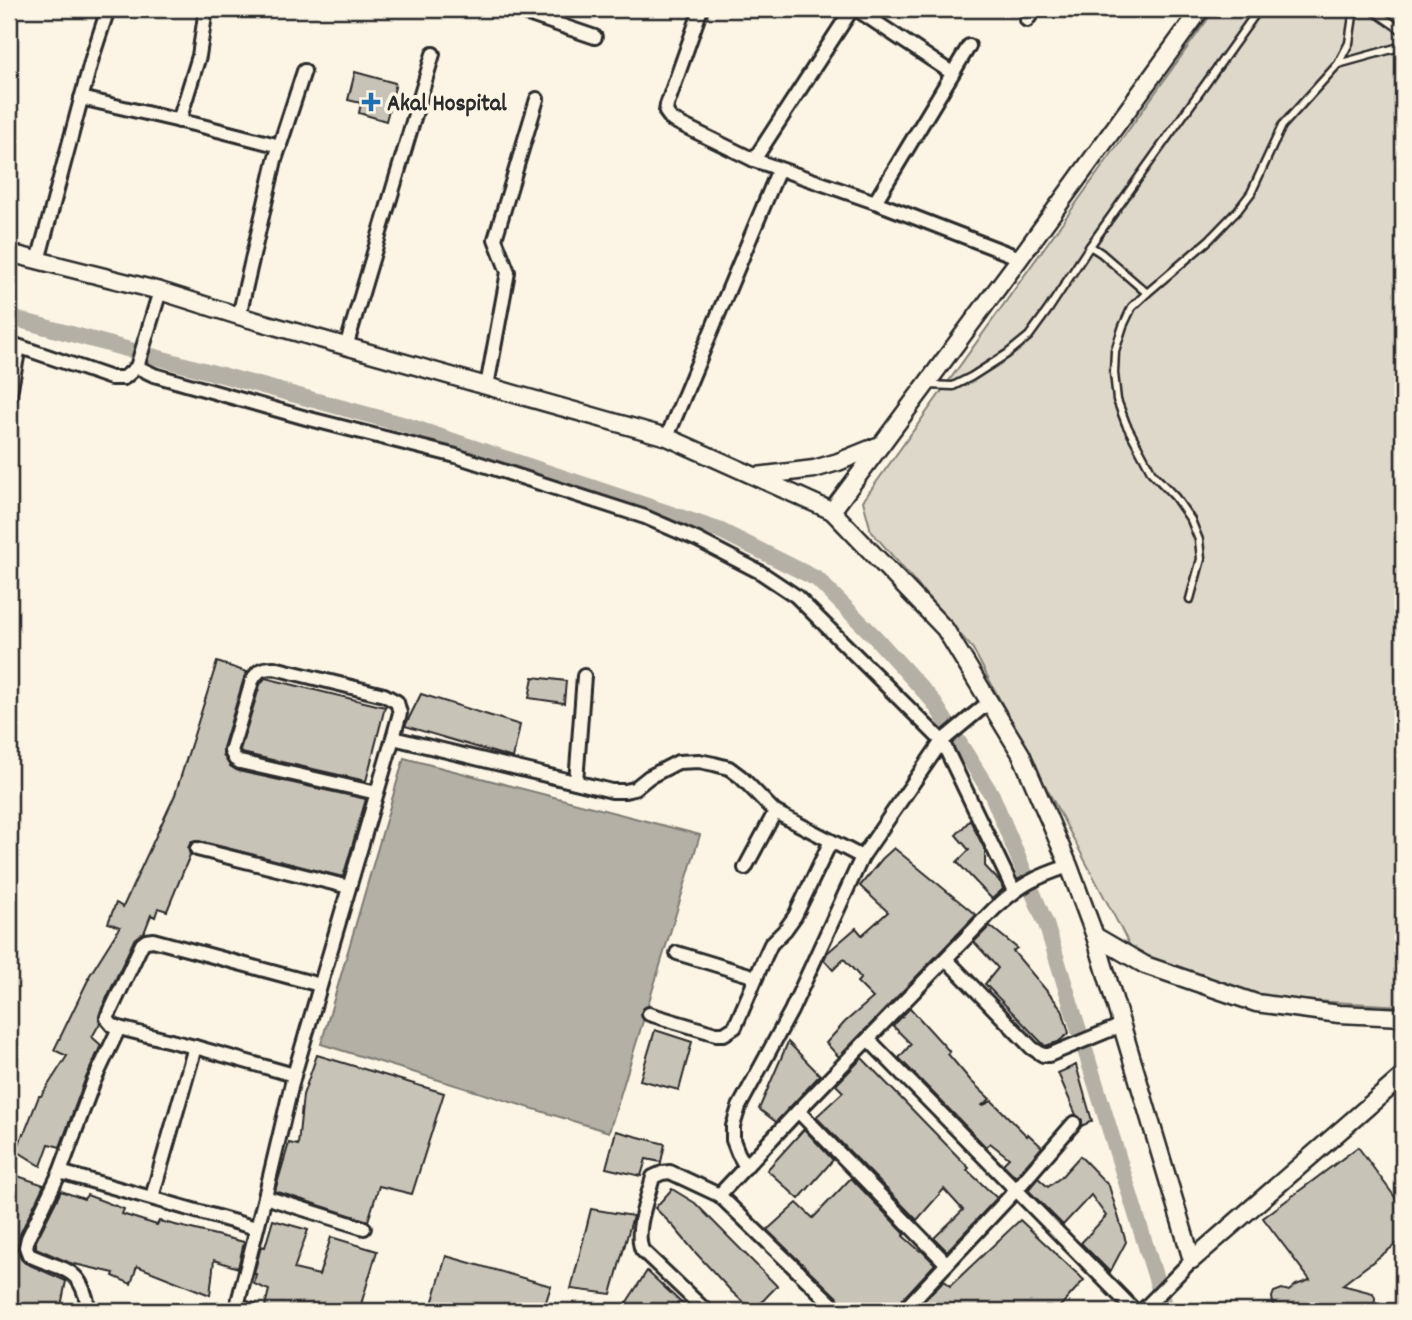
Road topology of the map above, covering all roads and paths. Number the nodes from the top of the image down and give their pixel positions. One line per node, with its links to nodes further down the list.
1 (108, 9): 20 (street)
2 (206, 9): 22 (street)
3 (513, 9): 13 (street)
4 (701, 9): 24 (street)
5 (854, 9): 19 (street); 24 (street)
6 (1035, 9): 11 (street)
7 (1200, 9): 29 (street)
8 (1259, 9): 27 (lane)
9 (1354, 9): 17 (lane)
10 (1371, 9): 12 (lane)
11 (1027, 20)
12 (1403, 32)
13 (595, 37)
14 (969, 46): 19 (street)
15 (1403, 47): 17 (lane)
16 (433, 54): 35 (street)
17 (1338, 64): 32 (lane)
18 (304, 71): 23 (street)
19 (952, 73): 26 (street)
20 (80, 98): 22 (street); 30 (street)
21 (537, 99): 37 (street)
22 (179, 121): 23 (street)
23 (279, 146): 33 (street)
24 (754, 160): 25 (street)
25 (779, 169): 26 (street); 40 (street)
26 (874, 202): 29 (street)
27 (1090, 246): 32 (lane); 38 (lane)
28 (9, 253): 30 (street)
29 (1020, 258): 38 (street)
30 (38, 261): 31 (street)
31 (160, 291): 33 (street); 36 (street)
32 (1147, 293): 44 (lane)
33 (239, 317): 35 (street)
34 (14, 345): 36 (street); 39 (street)
35 (346, 347): 37 (street)
36 (138, 362): 48 (street)
37 (486, 386): 40 (street)
38 (925, 386): 41 (street)
39 (9, 398)
40 (667, 438): 42 (street)
41 (882, 444): 42 (street); 43 (street)
42 (755, 476): 43 (street)
43 (832, 511): 46 (street)
44 (1190, 599)
45 (584, 676): 49 (street)
46 (989, 702): 48 (street); 55 (street)
47 (393, 737): 49 (street); 50 (street); 50 (street)
48 (946, 738): 54 (street); 58 (street)
49 (576, 782): 51 (street)
50 (377, 793): 57 (street)
51 (775, 812): 52 (street); 56 (street)
52 (831, 841): 54 (street); 62 (street)
53 (197, 849): 57 (street)
54 (862, 857): 74 (street)
55 (1069, 866): 58 (street); 59 (street)
56 (746, 868)
57 (349, 887): 63 (street)
58 (1018, 889): 61 (street)
59 (1095, 936): 65 (street); 66 (street)
60 (677, 953): 62 (street)
61 (946, 959): 66 (street); 68 (street)
62 (756, 977): 64 (street)
63 (320, 985): 67 (street); 70 (street)
64 (649, 1014)
65 (1403, 1017)
66 (1122, 1025): 82 (street)
67 (119, 1028): 69 (street); 75 (street)
68 (869, 1040): 72 (street); 76 (street)
69 (195, 1047): 70 (street); 78 (street)
70 (294, 1075): 79 (street)
71 (1403, 1076): 82 (street)
72 (797, 1111): 74 (street); 83 (street)
73 (1074, 1123): 76 (street)
74 (746, 1167): 77 (street)
75 (60, 1172): 78 (street); 85 (street)
76 (1016, 1190): 83 (street); 90 (street)
77 (719, 1195): 87 (street); 88 (street)
78 (152, 1197): 80 (street)
79 (265, 1197): 80 (street); 81 (street)
80 (256, 1228): 84 (street)
81 (364, 1228)
82 (1192, 1259): 91 (street)
83 (947, 1264): 89 (street)
84 (235, 1309): 86 (street)
85 (89, 1311)
86 (253, 1311)
87 (706, 1311)
88 (839, 1311)
89 (903, 1311)
90 (1135, 1311)
91 (1142, 1311)

